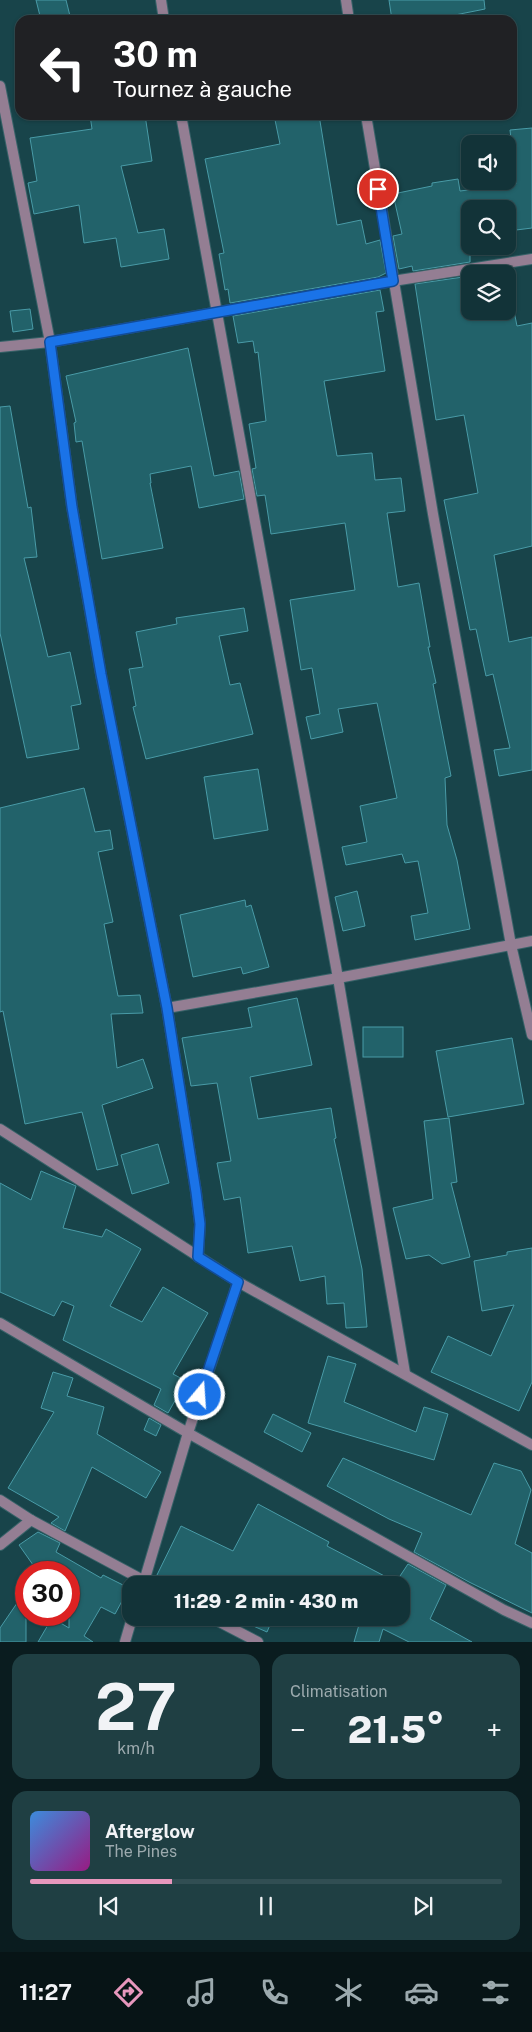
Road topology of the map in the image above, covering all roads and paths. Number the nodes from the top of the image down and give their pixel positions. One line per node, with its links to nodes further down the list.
1 (161, 0): 3 (street)
2 (346, 0): 4 (street)
3 (163, 15)
4 (348, 15)
5 (0, 86): 11 (street)
6 (182, 120): 10 (street)
7 (367, 120): 9 (street)
8 (532, 259): 9 (street)
9 (393, 281): 10 (street); 14 (street)
10 (217, 313): 11 (street); 15 (street)
11 (50, 342): 12 (street); 16 (street)
12 (0, 347)
13 (532, 940): 14 (street)
14 (510, 945): 15 (street); 17 (street)
15 (338, 978): 16 (street); 23 (street)
16 (167, 1008): 20 (street)
17 (532, 1034)
18 (0, 1118): 19 (street)
19 (1, 1129): 20 (street)
20 (198, 1257): 21 (street)
21 (238, 1282): 23 (street); 24 (street)
22 (0, 1323): 24 (street)
23 (405, 1373): 25 (street)
24 (188, 1433): 30 (street); 31 (street)
25 (532, 1445)
26 (0, 1500): 27 (street)
27 (31, 1520): 28 (street); 29 (street)
28 (0, 1545)
29 (132, 1576)
30 (148, 1576)
31 (532, 1623)
32 (130, 1626): 34 (street)
33 (227, 1626): 35 (street)
34 (125, 1642)
35 (258, 1642)

